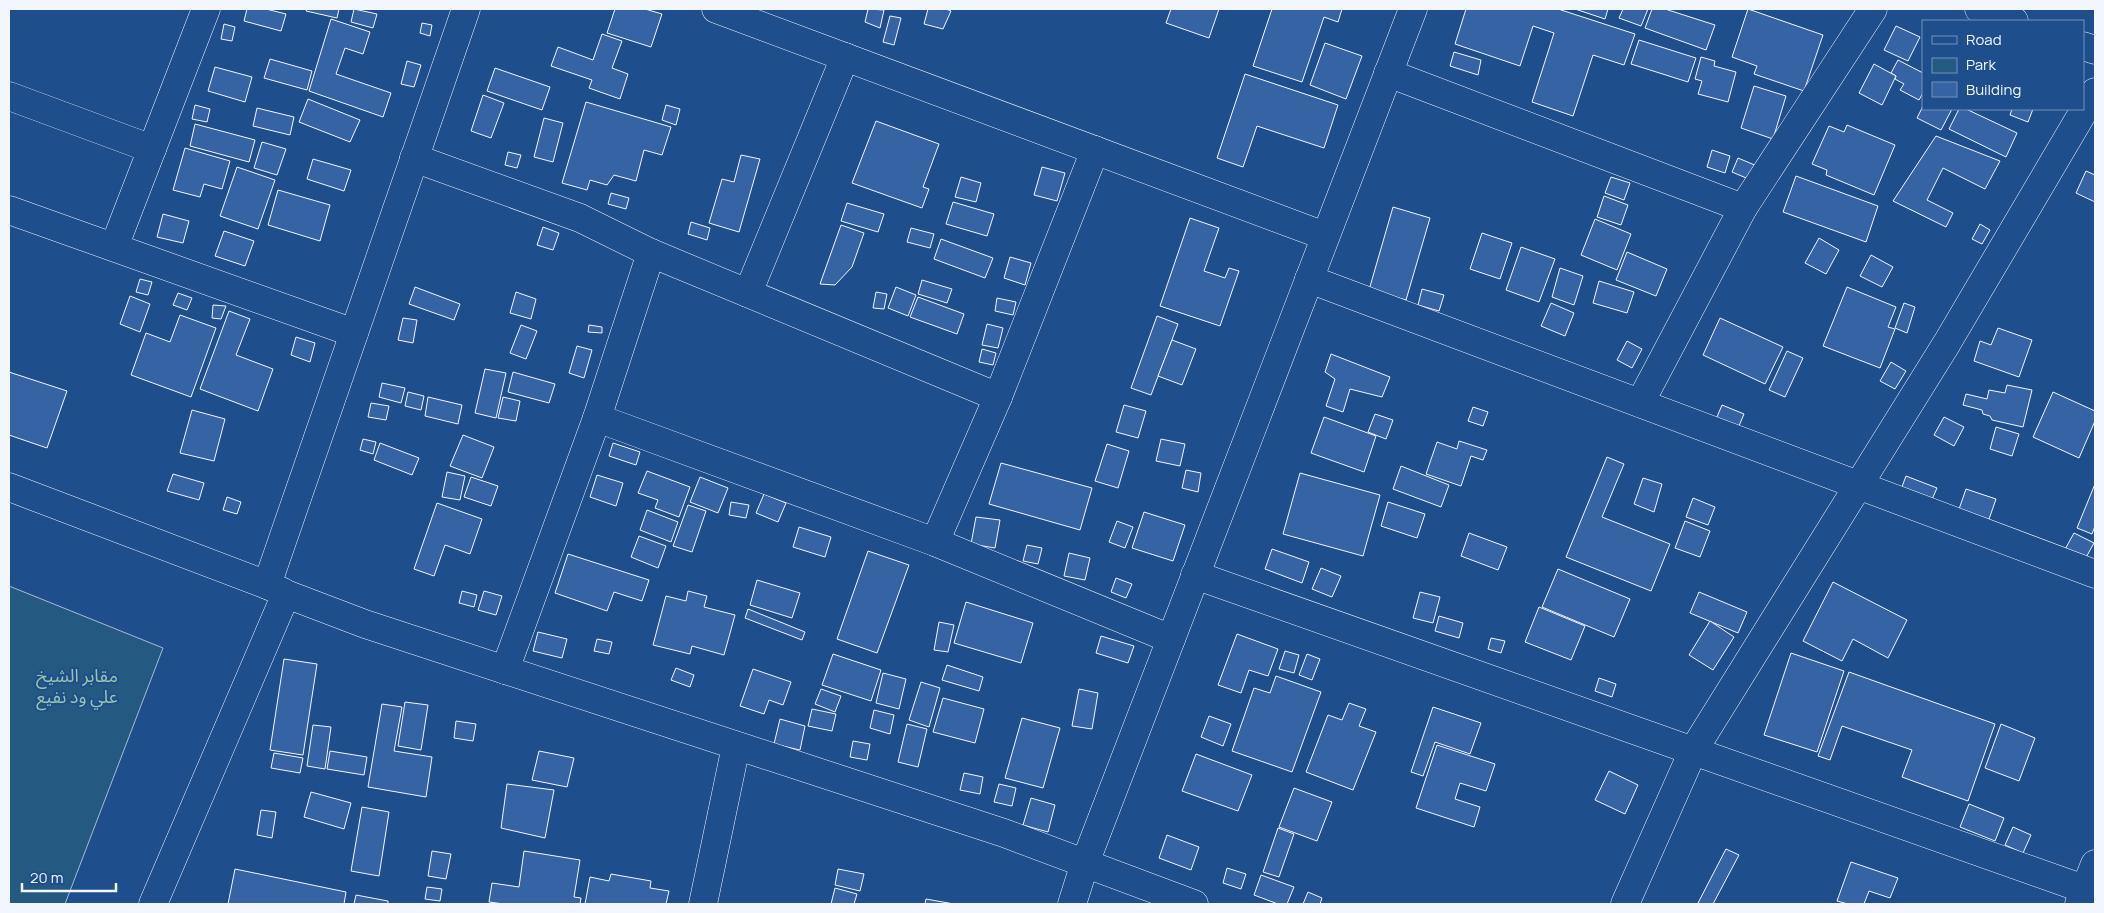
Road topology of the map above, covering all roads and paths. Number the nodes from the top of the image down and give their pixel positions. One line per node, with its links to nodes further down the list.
1 (206, 9): 12 (street)
2 (466, 9): 14 (street)
3 (1412, 9): 9 (street)
4 (1873, 9): 15 (street)
5 (1979, 9): 7 (street)
6 (723, 10): 8 (street)
7 (2011, 20)
8 (845, 57): 13 (street); 21 (street)
9 (1388, 73): 15 (street); 17 (street)
10 (2095, 92): 26 (street)
11 (9, 96): 12 (street)
12 (152, 149): 18 (street)
13 (1095, 150): 17 (street); 23 (street)
14 (414, 158): 19 (street); 22 (street)
15 (1743, 208): 24 (street)
16 (9, 210): 18 (street)
17 (1325, 236): 20 (street)
18 (114, 247): 22 (street)
19 (651, 253): 21 (street); 25 (street)
20 (1309, 279): 24 (street); 30 (street)
21 (748, 292): 23 (street)
22 (354, 333): 31 (street)
23 (998, 396): 28 (street)
24 (1640, 403): 26 (street)
25 (597, 418): 28 (street); 33 (street)
26 (1859, 485): 29 (street); 35 (street)
27 (9, 487): 31 (street)
28 (935, 542): 32 (street)
29 (2095, 574)
30 (1195, 575): 32 (street); 35 (street)
31 (277, 589): 33 (street); 39 (street)
32 (1171, 639): 36 (street)
33 (506, 670): 34 (street)
34 (736, 746): 36 (street); 40 (street)
35 (1694, 751): 38 (street); 43 (street)
36 (1085, 863): 41 (street); 42 (street)
37 (2095, 864): 38 (street)
38 (2081, 897)
39 (153, 904)
40 (703, 904)
41 (1072, 904)
42 (1194, 904)
43 (1625, 904)

